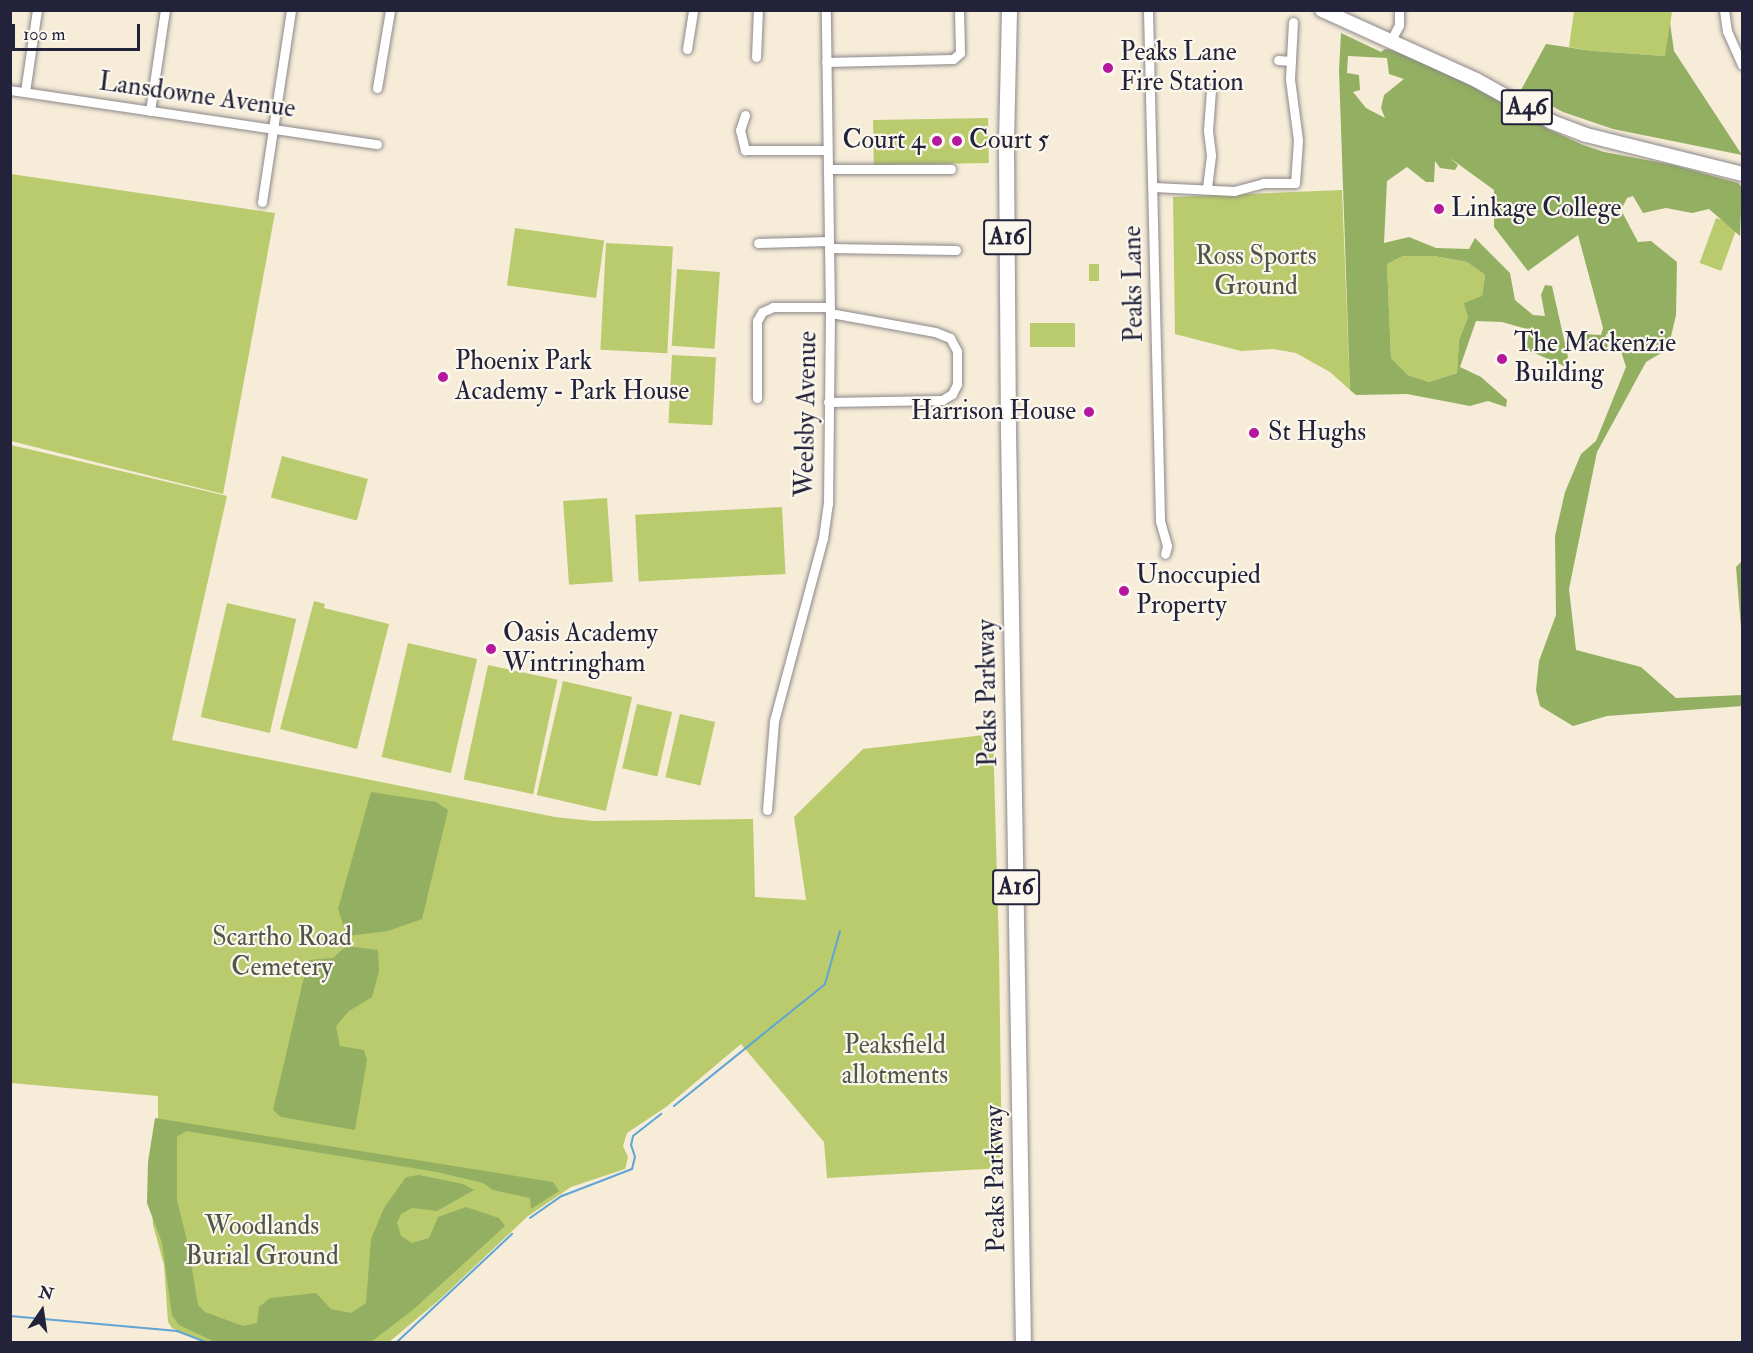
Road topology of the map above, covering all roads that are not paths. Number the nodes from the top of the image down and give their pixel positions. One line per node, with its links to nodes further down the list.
1 (36, 10): 27 (street)
2 (165, 10): 28 (street)
3 (291, 10): 30 (street)
4 (390, 10): 24 (street)
5 (693, 10): 18 (street)
6 (758, 10): 19 (street)
7 (826, 10): 22 (street, Weelsby Avenue)
8 (959, 10): 22 (street)
9 (1004, 10): 17 (highway, Peaks Parkway / A16)
10 (1009, 10): 17 (highway, Peaks Parkway / A16)
11 (1148, 10): 36 (street, Peaks Lane)
12 (1322, 10): 16 (main road, A46)
13 (1399, 10): 16 (street)
14 (1724, 10): 23 (street)
15 (1293, 22): 21 (street)
16 (1390, 42): 35 (main road, A46)
17 (1007, 44): 47 (highway, Peaks Parkway / A16)
18 (687, 50)
19 (756, 57)
20 (1278, 60): 21 (street)
21 (1291, 61): 37 (street)
22 (826, 62): 32 (street, Weelsby Avenue)
23 (1743, 65)
24 (377, 88)
25 (10, 90): 27 (street, Lansdowne Avenue)
26 (1211, 90): 37 (street)
27 (25, 92): 28 (street, Lansdowne Avenue)
28 (150, 111): 30 (street, Lansdowne Avenue)
29 (745, 115): 32 (street)
30 (273, 129): 31 (street, Lansdowne Avenue); 38 (street)
31 (376, 144)
32 (827, 150): 33 (street, Weelsby Avenue)
33 (828, 169): 34 (street); 40 (street, Weelsby Avenue)
34 (951, 169)
35 (1743, 174)
36 (1154, 187): 37 (street); 45 (street, Peaks Lane)
37 (1207, 188)
38 (262, 202)
39 (758, 243): 40 (street)
40 (829, 244): 41 (street); 42 (street, Weelsby Avenue)
41 (956, 250)
42 (829, 310): 43 (street); 44 (street, Weelsby Avenue); 44 (street)
43 (758, 398)
44 (828, 402): 46 (street, Weelsby Avenue)
45 (1165, 554)
46 (767, 810)
47 (1023, 1342)

